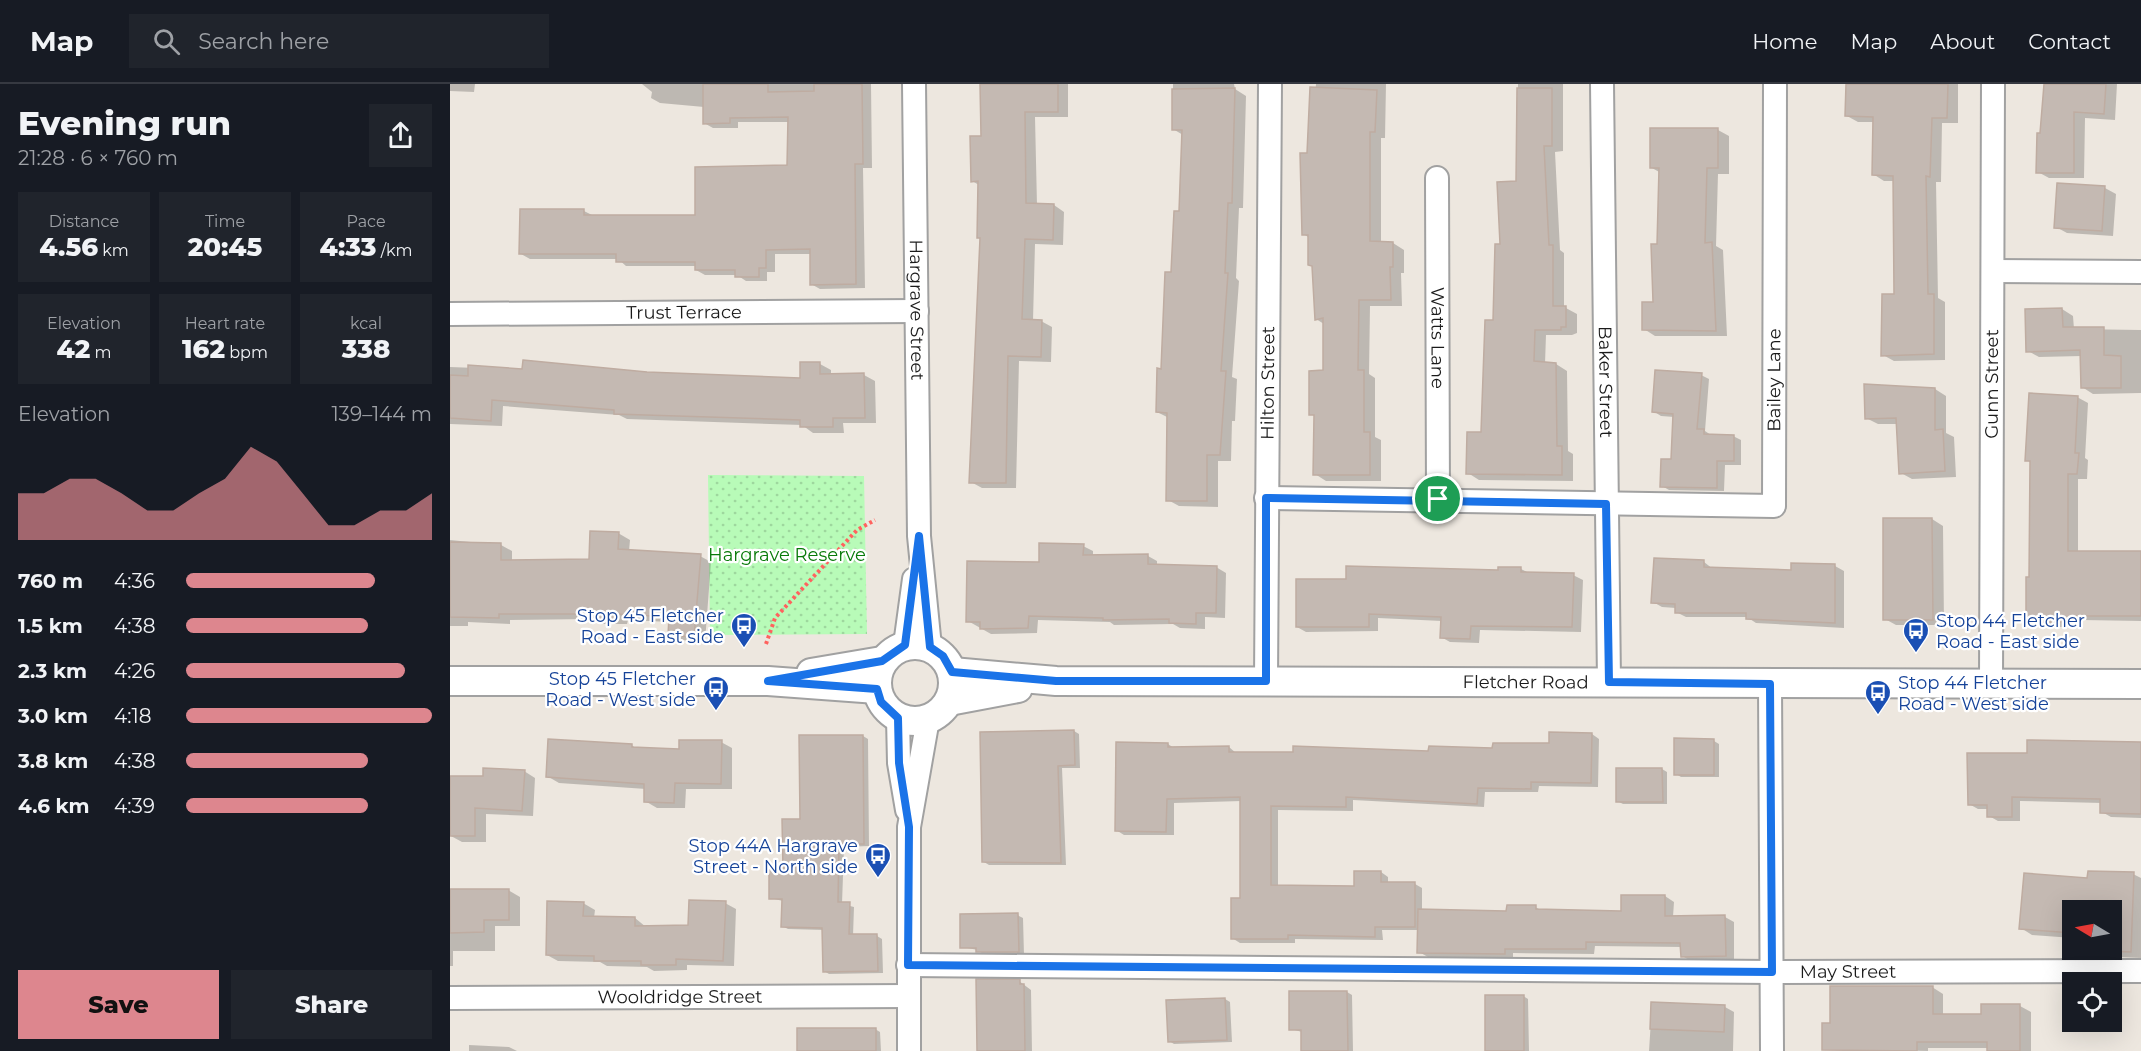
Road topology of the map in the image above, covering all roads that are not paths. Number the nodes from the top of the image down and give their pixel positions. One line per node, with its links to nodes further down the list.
1 (914, 84): 9 (street, Hargrave Street)
2 (1270, 84): 11 (street, Hilton Street)
3 (1602, 84): 13 (street, Baker Street)
4 (1775, 84): 13 (street, Bailey Lane)
5 (1993, 84): 7 (street, Gunn Street)
6 (1437, 178): 12 (street, Watts Lane)
7 (1993, 271): 8 (street); 22 (street, Gunn Street)
8 (2141, 272)
9 (917, 312): 10 (street, Trust Terrace); 14 (street, Hargrave Street)
10 (450, 314)
11 (1266, 498): 12 (street); 19 (street, Hilton Street)
12 (1438, 499): 13 (street)
13 (1606, 504): 20 (street, Baker Street)
14 (906, 651): 15 (street); 17 (street); 24 (street)
15 (952, 672): 18 (street, Fletcher Road); 25 (street)
16 (450, 681): 17 (street)
17 (768, 681): 24 (street)
18 (1056, 681): 19 (street, Fletcher Road); 25 (street, Fletcher Road)
19 (1266, 681): 20 (street, Fletcher Road)
20 (1609, 682): 21 (street, Fletcher Road)
21 (1770, 684): 22 (street, Fletcher Road); 30 (street)
22 (1991, 684): 23 (street, Fletcher Road)
23 (2141, 684)
24 (877, 689): 26 (street)
25 (938, 710): 26 (street); 27 (street)
26 (898, 718): 27 (street)
27 (909, 827): 28 (street)
28 (908, 965): 30 (street, May Street); 31 (street)
29 (2141, 971): 30 (street, May Street)
30 (1772, 972): 34 (street)
31 (908, 996): 32 (street, Wooldridge Street); 33 (street)
32 (450, 998)
33 (909, 1051)
34 (1772, 1051)

